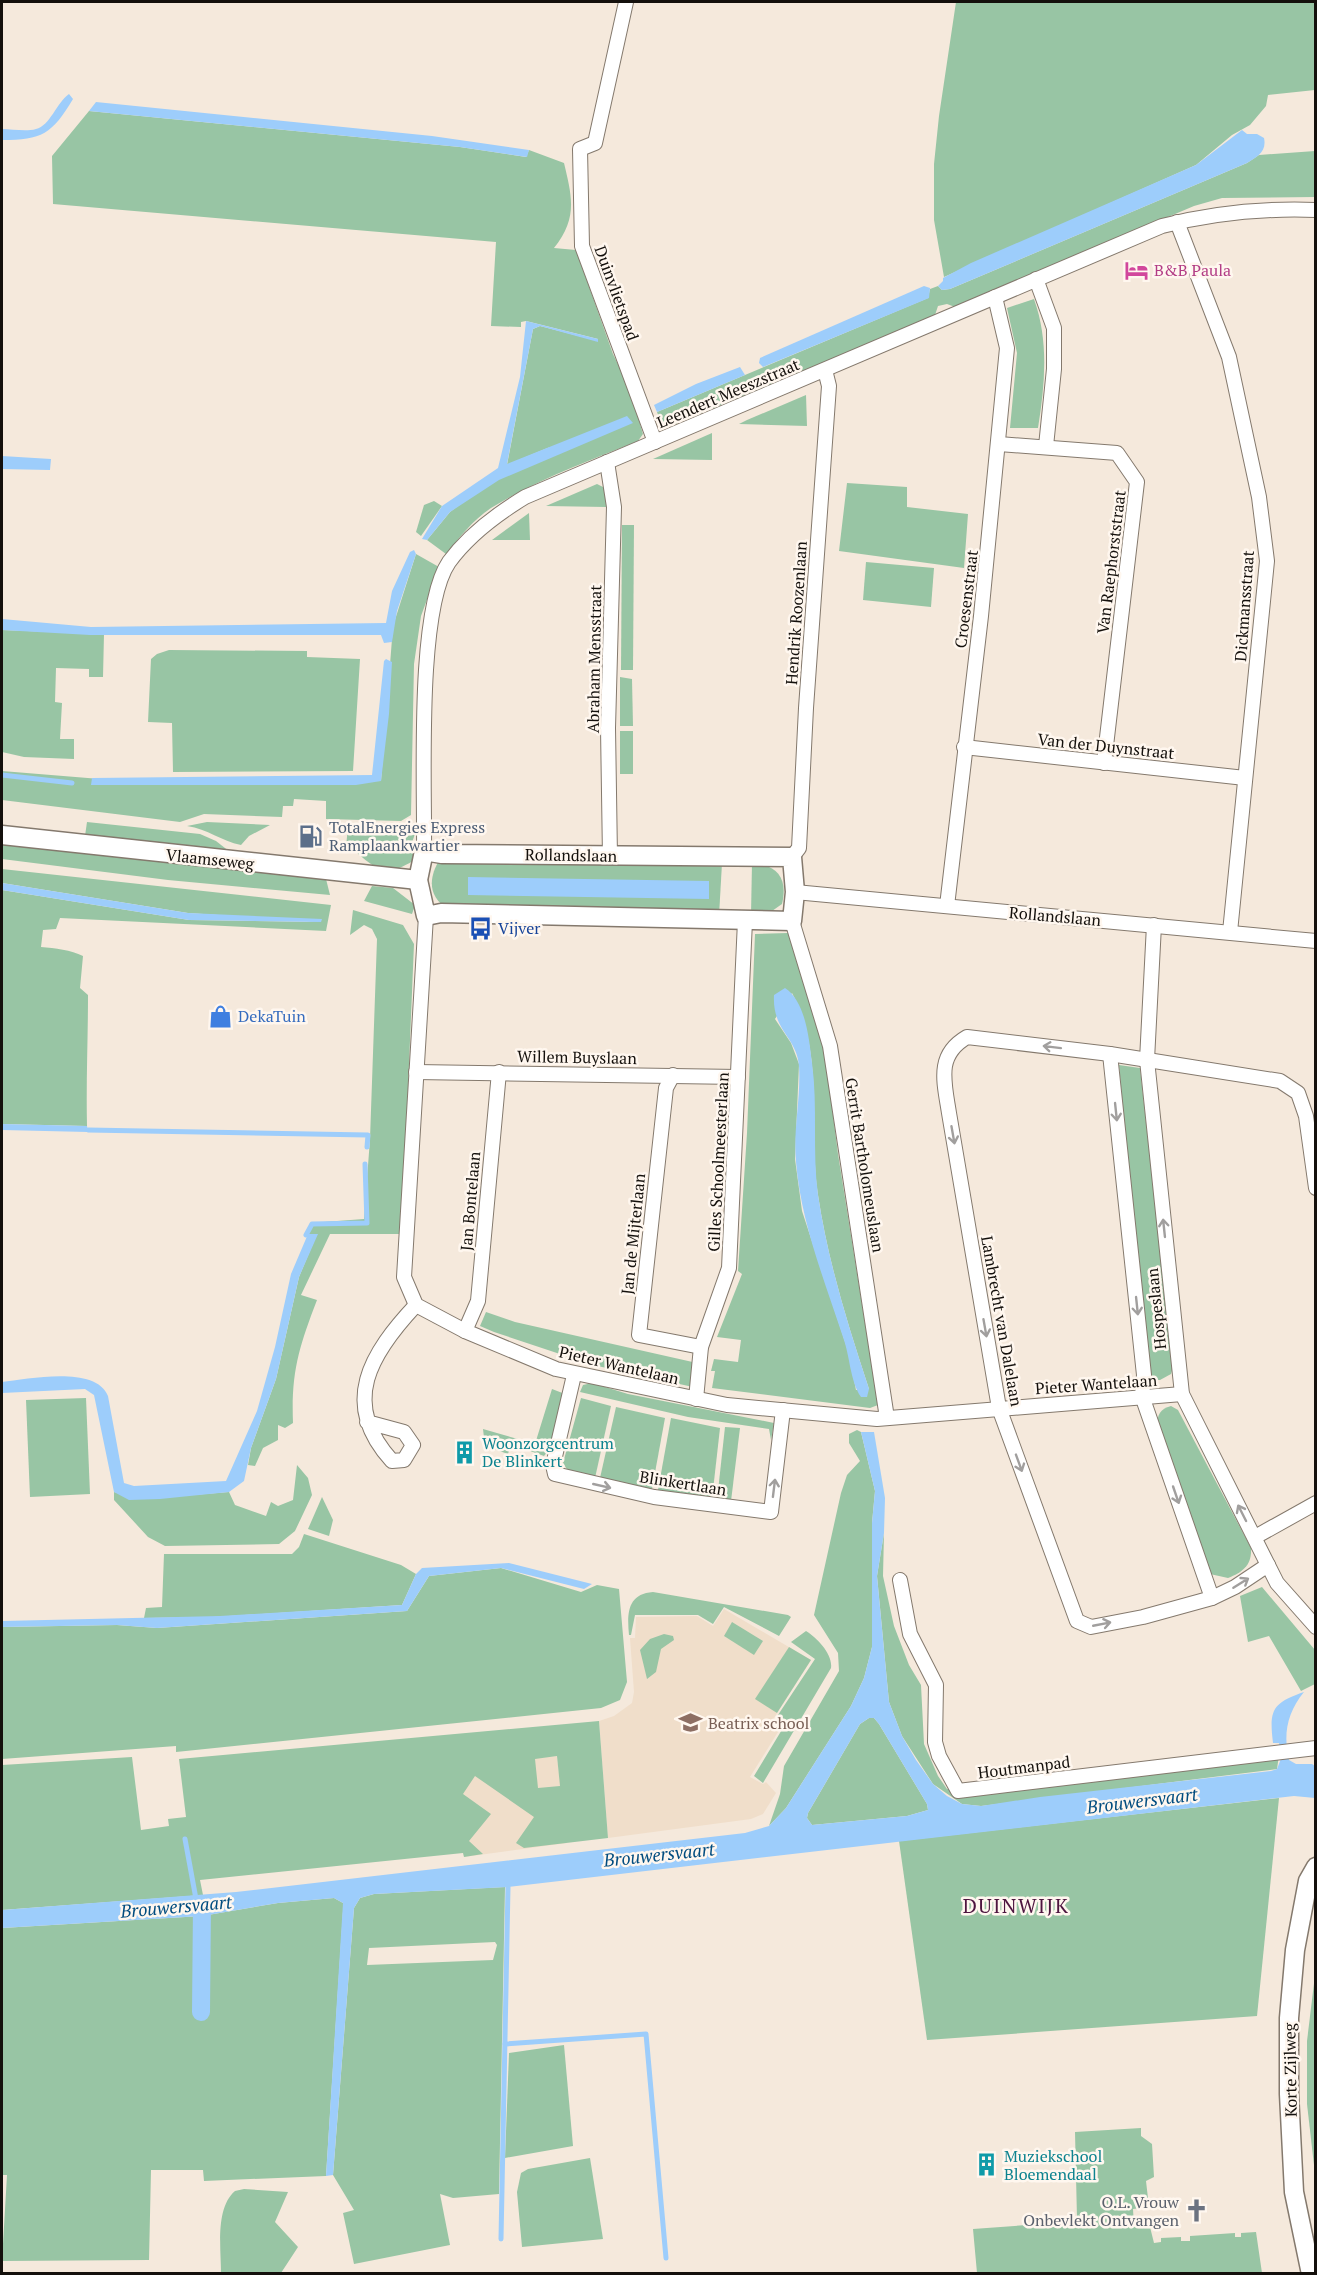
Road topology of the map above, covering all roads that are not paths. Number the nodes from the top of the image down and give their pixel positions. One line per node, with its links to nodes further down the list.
1 (626, 2): 7 (street, Duinvlietspad)
2 (1316, 210): 3 (street, Leendert Meeszstraat)
3 (1177, 222): 4 (street, Leendert Meeszstraat); 13 (street, Dickmansstraat)
4 (1036, 279): 5 (street, Leendert Meeszstraat); 9 (street)
5 (995, 297): 6 (street, Leendert Meeszstraat); 8 (street, Croesenstraat)
6 (825, 370): 7 (street, Leendert Meeszstraat); 17 (street, Hendrik Roozenlaan)
7 (656, 442): 10 (street, Leendert Meeszstraat)
8 (999, 444): 9 (street, Van Raephorststraat); 11 (street, Croesenstraat)
9 (1046, 446): 12 (street, Van Raephorststraat)
10 (607, 462): 15 (street, Leendert Meeszstraat); 16 (street, Abraham Mensstraat)
11 (964, 747): 12 (street, Van der Duynstraat); 20 (street, Croesenstraat)
12 (1104, 763): 13 (street, Van der Duynstraat)
13 (1245, 778): 25 (street, Dickmansstraat)
14 (2, 836): 18 (street, Vlaamseweg)
15 (424, 851): 16 (street, Rollandslaan); 18 (street)
16 (610, 857): 17 (street, Rollandslaan)
17 (792, 857): 19 (street)
18 (418, 880): 21 (street)
19 (795, 892): 20 (street, Rollandslaan); 23 (street)
20 (947, 906): 24 (street, Rollandslaan)
21 (426, 916): 22 (street); 29 (street)
22 (745, 921): 23 (street); 32 (street, Gilles Schoolmeesterlaan)
23 (792, 921): 43 (street, Gerrit Bartholomeuslaan)
24 (1154, 925): 25 (street, Rollandslaan); 28 (street, Hospeslaan)
25 (1230, 932): 26 (street, Rollandslaan)
26 (1316, 941)
27 (1110, 1054): 28 (street); 39 (street, Hospeslaan, one-way to 39); 41 (street, Lambrecht van Dalelaan, one-way to 41)
28 (1147, 1060): 33 (street); 38 (street, Hospeslaan, one-way to 28)
29 (416, 1072): 30 (street, Willem Buyslaan); 34 (street)
30 (499, 1072): 31 (street, Willem Buyslaan); 35 (street, Jan Bontelaan)
31 (673, 1075): 32 (street, Willem Buyslaan); 36 (street, Jan de Mijterlaan)
32 (738, 1077): 36 (street, Gilles Schoolmeesterlaan)
33 (1316, 1188)
34 (416, 1305): 35 (street, Pieter Wantelaan); 44 (street)
35 (465, 1331): 37 (street, Pieter Wantelaan)
36 (701, 1347): 40 (street, Gilles Schoolmeesterlaan)
37 (574, 1375): 40 (street, Pieter Wantelaan); 42 (street, Blinkertlaan, one-way to 42)
38 (1182, 1394): 39 (street, Pieter Wantelaan); 46 (street, Hospeslaan, one-way to 38)
39 (1142, 1396): 41 (street, Pieter Wantelaan); 49 (street, Hospeslaan, one-way to 49)
40 (696, 1399): 42 (street, Pieter Wantelaan)
41 (999, 1408): 43 (street, Pieter Wantelaan); 49 (street, Lambrecht van Dalelaan, one-way to 49)
42 (783, 1410): 43 (street, Pieter Wantelaan)
43 (887, 1418)
44 (367, 1422)
45 (1316, 1503): 46 (street)
46 (1255, 1537): 47 (street, Hospeslaan)
47 (1268, 1565): 49 (street, Lambrecht van Dalelaan, one-way to 47); 50 (street, Hospeslaan)
48 (900, 1580): 51 (street, Houtmanpad)
49 (1212, 1598)
50 (1316, 1627)
51 (1316, 1748)
52 (1316, 1868): 53 (street, Korte Zijlweg)
53 (1311, 2274)

